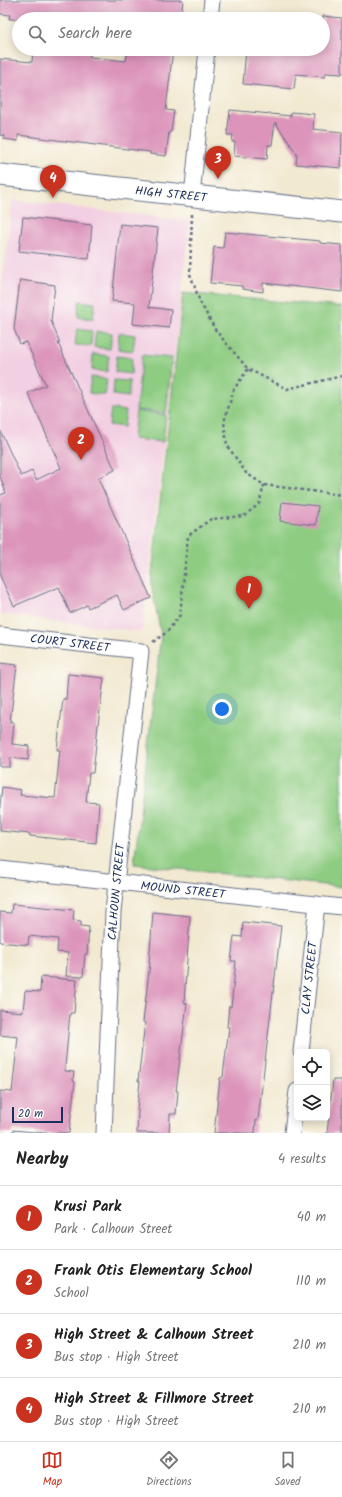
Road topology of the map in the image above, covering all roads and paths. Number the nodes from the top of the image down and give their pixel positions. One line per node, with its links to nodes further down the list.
1 (212, 0): 2 (street)
2 (211, 12)
3 (206, 56): 5 (street)
4 (0, 175): 5 (main road, HIGH STREET)
5 (192, 196): 6 (main road, HIGH STREET); 7 (path)
6 (342, 212)
7 (248, 369): 8 (path); 9 (path)
8 (342, 376)
9 (264, 485): 10 (path); 12 (path)
10 (342, 495)
11 (0, 635): 12 (street, COURT STREET)
12 (141, 651): 14 (street, CALHOUN STREET)
13 (0, 869): 14 (street, MOUND STREET)
14 (116, 882): 15 (street, MOUND STREET); 19 (street, CALHOUN STREET)
15 (317, 904): 16 (street, MOUND STREET); 17 (street, CLAY STREET)
16 (342, 907)
17 (301, 1049)
18 (294, 1116): 20 (street)
19 (104, 1133)
20 (292, 1133)

